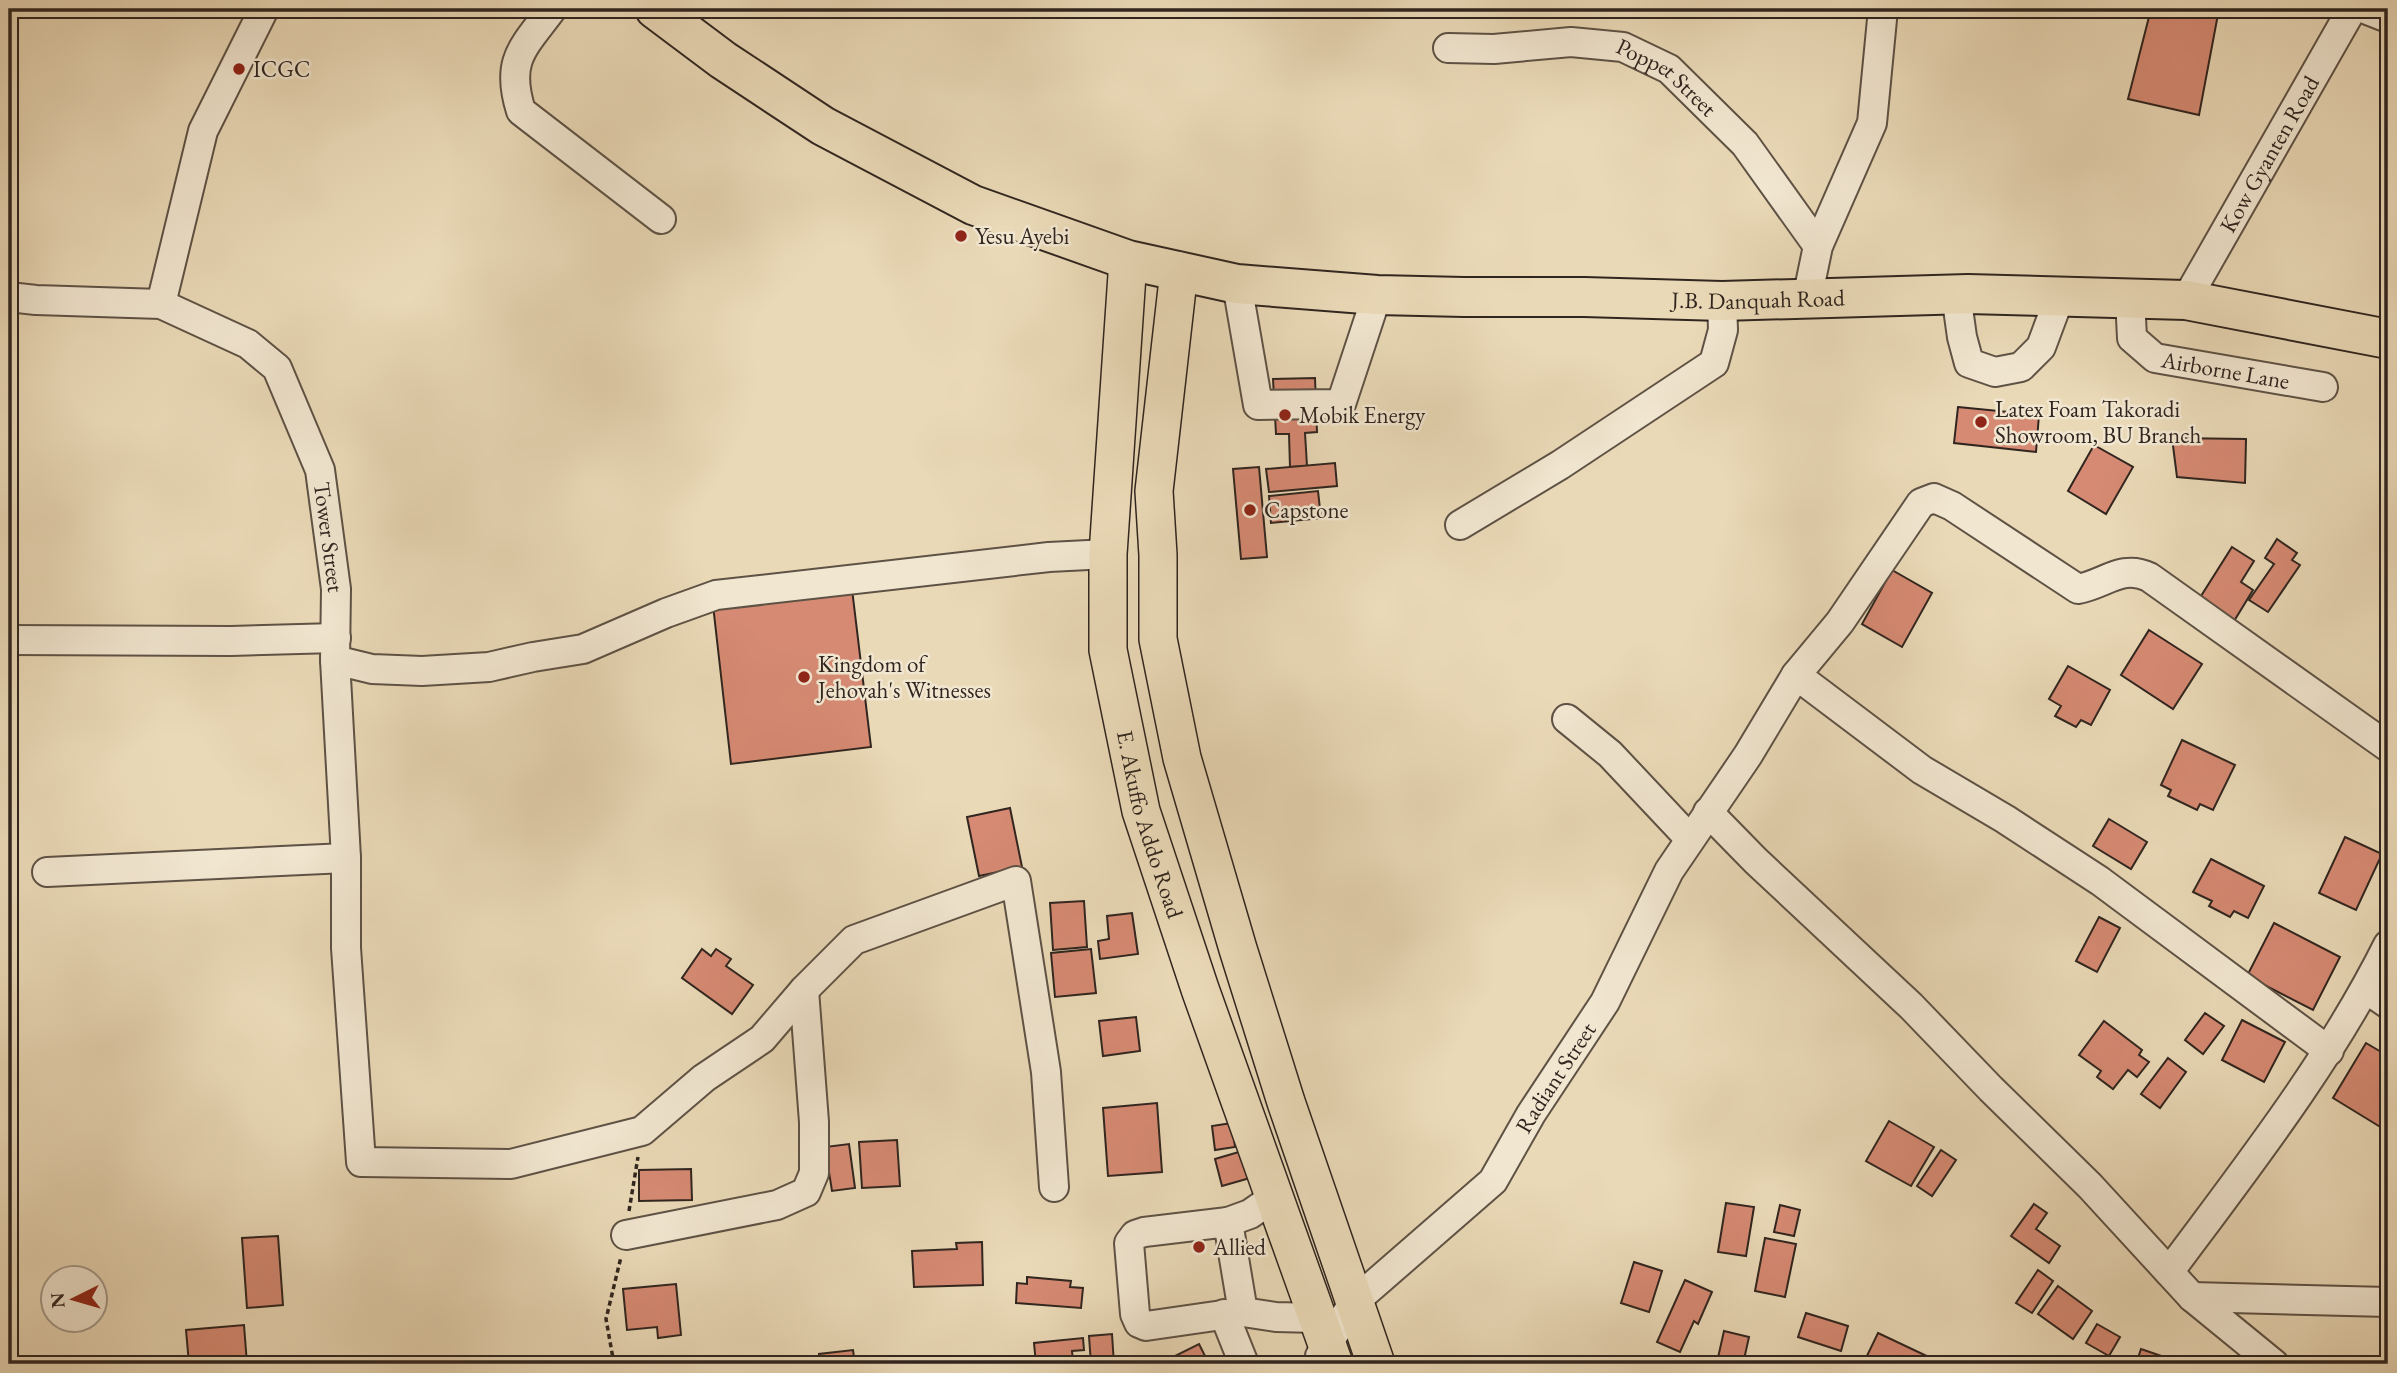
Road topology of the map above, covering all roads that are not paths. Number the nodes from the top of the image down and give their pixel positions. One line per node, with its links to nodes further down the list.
1 (264, 9): 22 (street)
2 (552, 9): 9 (street)
3 (655, 9): 11 (highway, J.B. Danquah Road)
4 (1884, 9): 10 (street)
5 (2352, 9): 20 (street, Kow Gyanten Road)
6 (2365, 9): 7 (street)
7 (2388, 18)
8 (1448, 48): 10 (street, Poppet Street)
9 (661, 219)
10 (1818, 246): 19 (street)
11 (1128, 260): 12 (highway, J.B. Danquah Road); 26 (main road, E. Akuffo Addo Road)
12 (1179, 271): 13 (highway, J.B. Danquah Road); 46 (main road, E. Akuffo Addo Road)
13 (1237, 284): 15 (highway, J.B. Danquah Road); 15 (street)
14 (1956, 294): 16 (highway, J.B. Danquah Road); 16 (street); 19 (highway, J.B. Danquah Road)
15 (1377, 295): 21 (highway, J.B. Danquah Road)
16 (2060, 296): 18 (highway, J.B. Danquah Road)
17 (9, 297): 22 (street)
18 (2130, 298): 20 (highway, J.B. Danquah Road); 24 (street, Airborne Lane)
19 (1807, 299): 21 (highway, J.B. Danquah Road)
20 (2186, 300): 23 (highway, J.B. Danquah Road)
21 (1722, 301): 25 (street)
22 (161, 304): 28 (street, Tower Street)
23 (2388, 339)
24 (2323, 387)
25 (1460, 525)
26 (1108, 554): 28 (street); 41 (main road, E. Akuffo Addo Road)
27 (9, 640): 28 (street)
28 (336, 649): 34 (street, Tower Street)
29 (1796, 675): 31 (street, Radiant Street); 32 (street, Radiant Street); 39 (street)
30 (1567, 719): 33 (street)
31 (2388, 747)
32 (1708, 812): 33 (street, Radiant Street); 44 (street)
33 (1690, 839): 46 (street, Radiant Street)
34 (346, 858): 35 (street); 37 (street, Tower Street)
35 (47, 872)
36 (2388, 946): 38 (street)
37 (804, 990): 40 (street); 43 (street)
38 (2377, 997): 39 (street)
39 (2329, 1051): 44 (street)
40 (1054, 1186)
41 (1273, 1198): 42 (street); 49 (main road, E. Akuffo Addo Road)
42 (1228, 1222): 48 (street); 48 (street)
43 (626, 1235)
44 (2169, 1272): 45 (street)
45 (2192, 1297): 47 (street); 52 (street)
46 (1354, 1302): 49 (street, Radiant Street); 51 (main road, E. Akuffo Addo Road)
47 (2388, 1303)
48 (1233, 1313): 49 (street); 50 (street)
49 (1323, 1348)
50 (1244, 1364)
51 (1376, 1364)
52 (2274, 1364)

